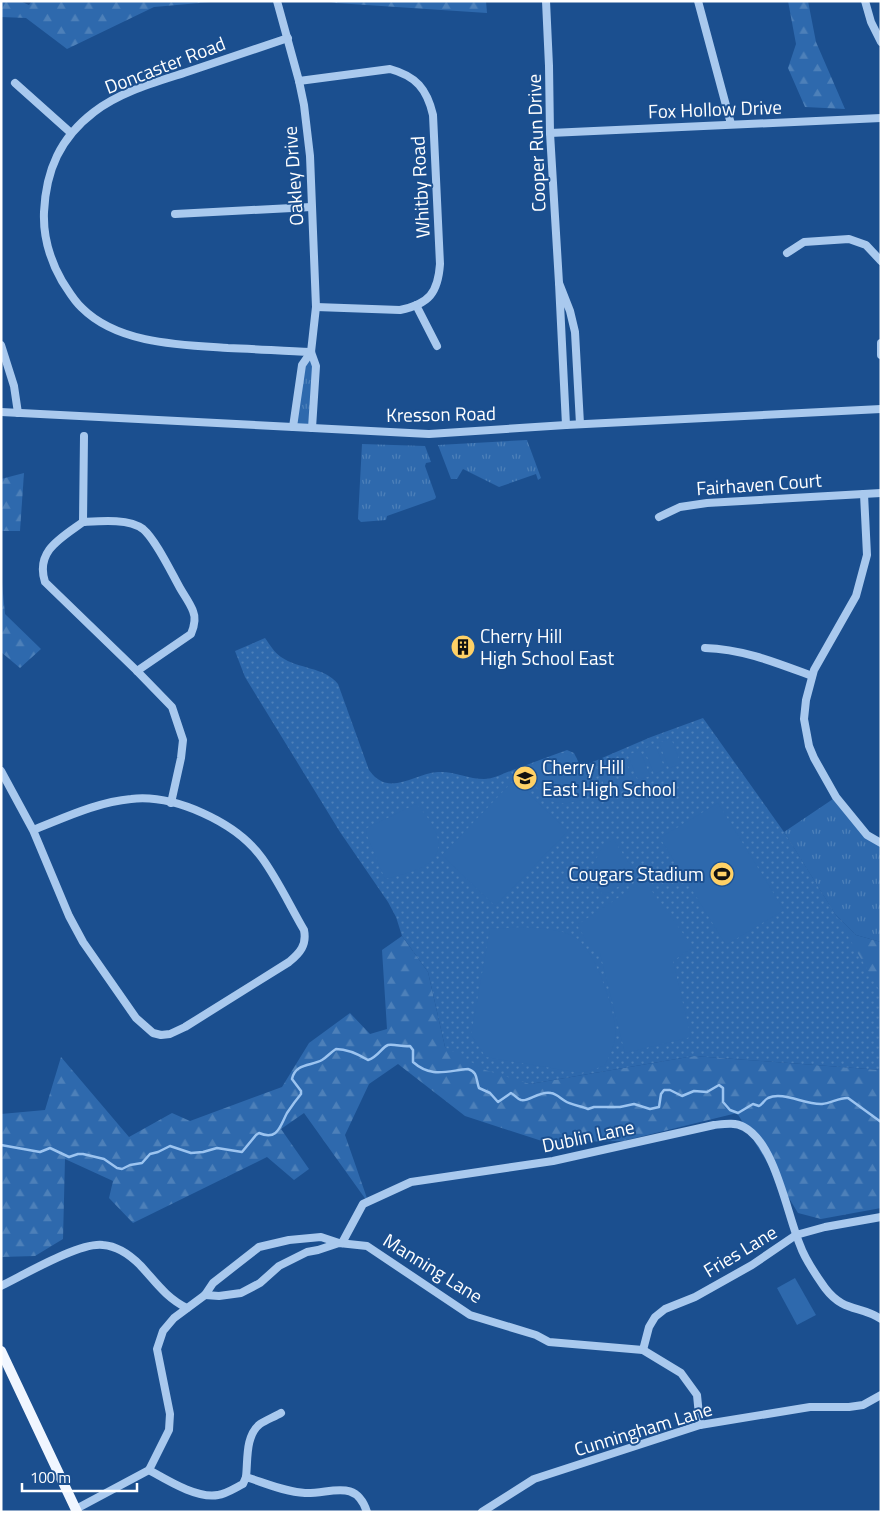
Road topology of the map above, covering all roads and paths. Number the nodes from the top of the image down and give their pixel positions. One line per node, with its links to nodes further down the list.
1 (277, 1): 5 (street, Oakley Drive)
2 (546, 1): 12 (street, Cooper Run Drive)
3 (698, 1): 10 (street)
4 (865, 1): 6 (street)
5 (288, 38): 7 (street, Oakley Drive); 11 (street, Doncaster Road)
6 (881, 42)
7 (299, 81): 13 (street, Oakley Drive); 18 (street, Whitby Road)
8 (15, 83): 11 (street)
9 (881, 118): 10 (street, Fox Hollow Drive)
10 (731, 124): 12 (street, Fox Hollow Drive)
11 (71, 133): 23 (street, Doncaster Road)
12 (550, 133): 17 (street, Cooper Run Drive)
13 (311, 207): 14 (street); 19 (street, Oakley Drive)
14 (175, 214)
15 (787, 253): 16 (street)
16 (881, 261)
17 (558, 283): 28 (street, Cooper Run Drive); 29 (street, Cooper Run Drive)
18 (416, 305): 19 (street, Whitby Road); 22 (street)
19 (316, 307): 23 (street, Oakley Drive)
20 (881, 343): 24 (street)
21 (1, 345): 27 (street)
22 (437, 346)
23 (311, 352): 30 (street); 31 (street)
24 (881, 355)
25 (881, 409): 28 (street, Kresson Road)
26 (1, 412): 27 (street, Kresson Road)
27 (18, 413): 30 (street, Kresson Road)
28 (580, 424): 29 (street, Kresson Road)
29 (566, 425): 31 (street, Kresson Road)
30 (293, 427): 31 (street, Kresson Road)
31 (312, 428)
32 (84, 436): 36 (street)
33 (881, 493): 34 (street, Fairhaven Court)
34 (864, 494): 35 (street, Fairhaven Court); 39 (street)
35 (659, 517)
36 (83, 522): 38 (street); 38 (street)
37 (705, 648): 39 (street)
38 (137, 671): 41 (street)
39 (812, 676): 43 (street)
40 (1, 771): 42 (street)
41 (171, 802): 42 (street); 42 (street)
42 (33, 830)
43 (881, 843)
44 (881, 1217): 45 (street, Fries Lane)
45 (796, 1235): 46 (street, Dublin Lane); 50 (street); 51 (street, Fries Lane)
46 (341, 1243): 48 (street, Manning Lane); 48 (street, Manning Lane); 51 (street, Manning Lane)
47 (1, 1286): 49 (street)
48 (206, 1296): 49 (street, Manning Lane)
49 (187, 1308): 56 (street, Manning Lane)
50 (881, 1319)
51 (643, 1350): 55 (street, Manning Lane)
52 (1, 1351): 58 (main road)
53 (881, 1395): 55 (street, Cunningham Lane)
54 (281, 1413): 57 (street)
55 (700, 1425): 60 (street, Cunningham Lane)
56 (149, 1470): 57 (street); 58 (street)
57 (246, 1477): 59 (street)
58 (76, 1510)
59 (367, 1512)
60 (482, 1512)

